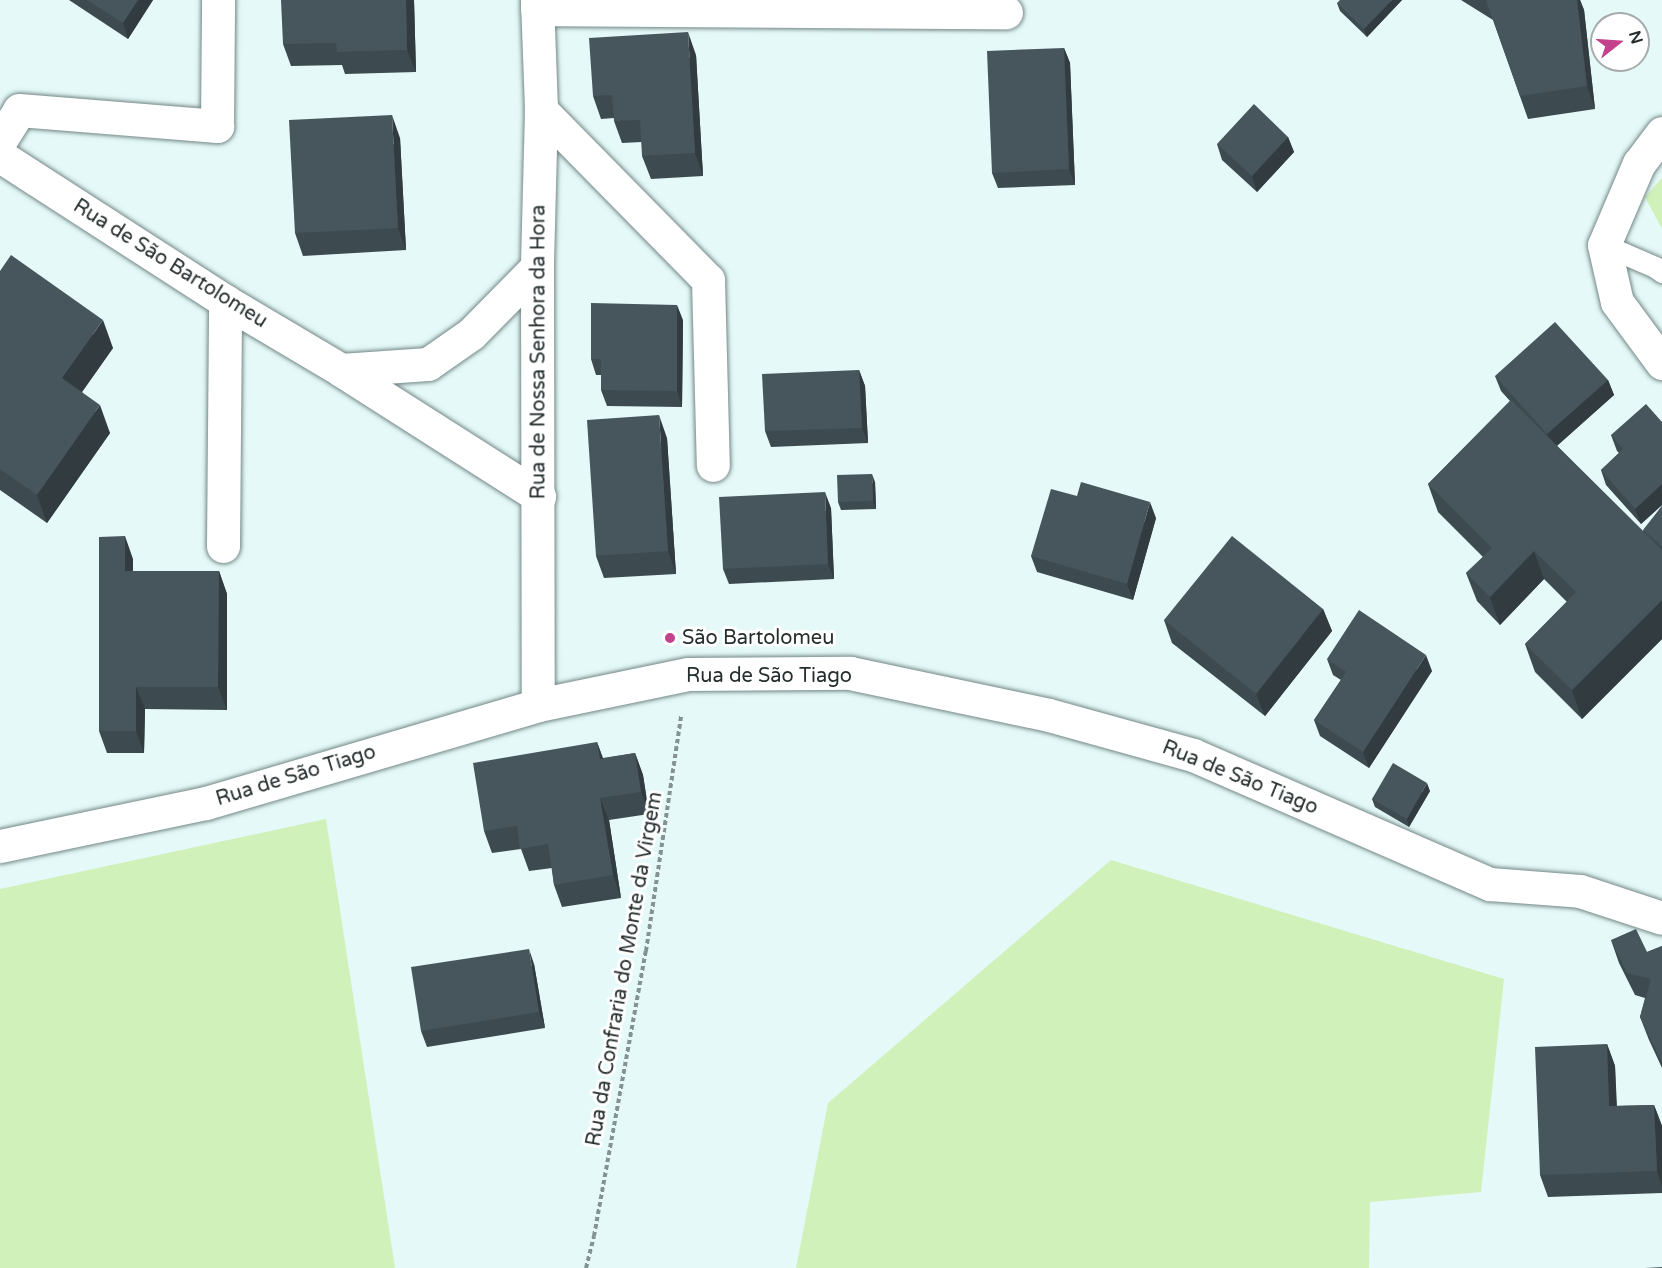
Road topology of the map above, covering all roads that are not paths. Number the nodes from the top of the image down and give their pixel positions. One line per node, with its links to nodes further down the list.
1 (218, 0): 6 (street)
2 (537, 5): 3 (street); 4 (street, Rua de Nossa Senhora da Hora)
3 (1006, 12)
4 (542, 110): 9 (street, Rua de Nossa Senhora da Hora); 14 (street)
5 (1662, 133): 8 (street)
6 (0, 141)
7 (0, 156): 11 (street, Rua de São Bartolomeu)
8 (1604, 245): 10 (lane); 12 (street)
9 (537, 267): 13 (street); 15 (street, Rua de Nossa Senhora da Hora)
10 (1662, 272)
11 (225, 301): 13 (street, Rua de São Bartolomeu); 16 (street)
12 (1662, 363)
13 (341, 370): 15 (street, Rua de São Bartolomeu)
14 (713, 465)
15 (539, 496): 17 (street, Rua de Nossa Senhora da Hora)
16 (223, 546)
17 (538, 705): 18 (street, Rua de São Tiago); 19 (street, Rua de São Tiago)
18 (0, 846)
19 (1662, 918)

